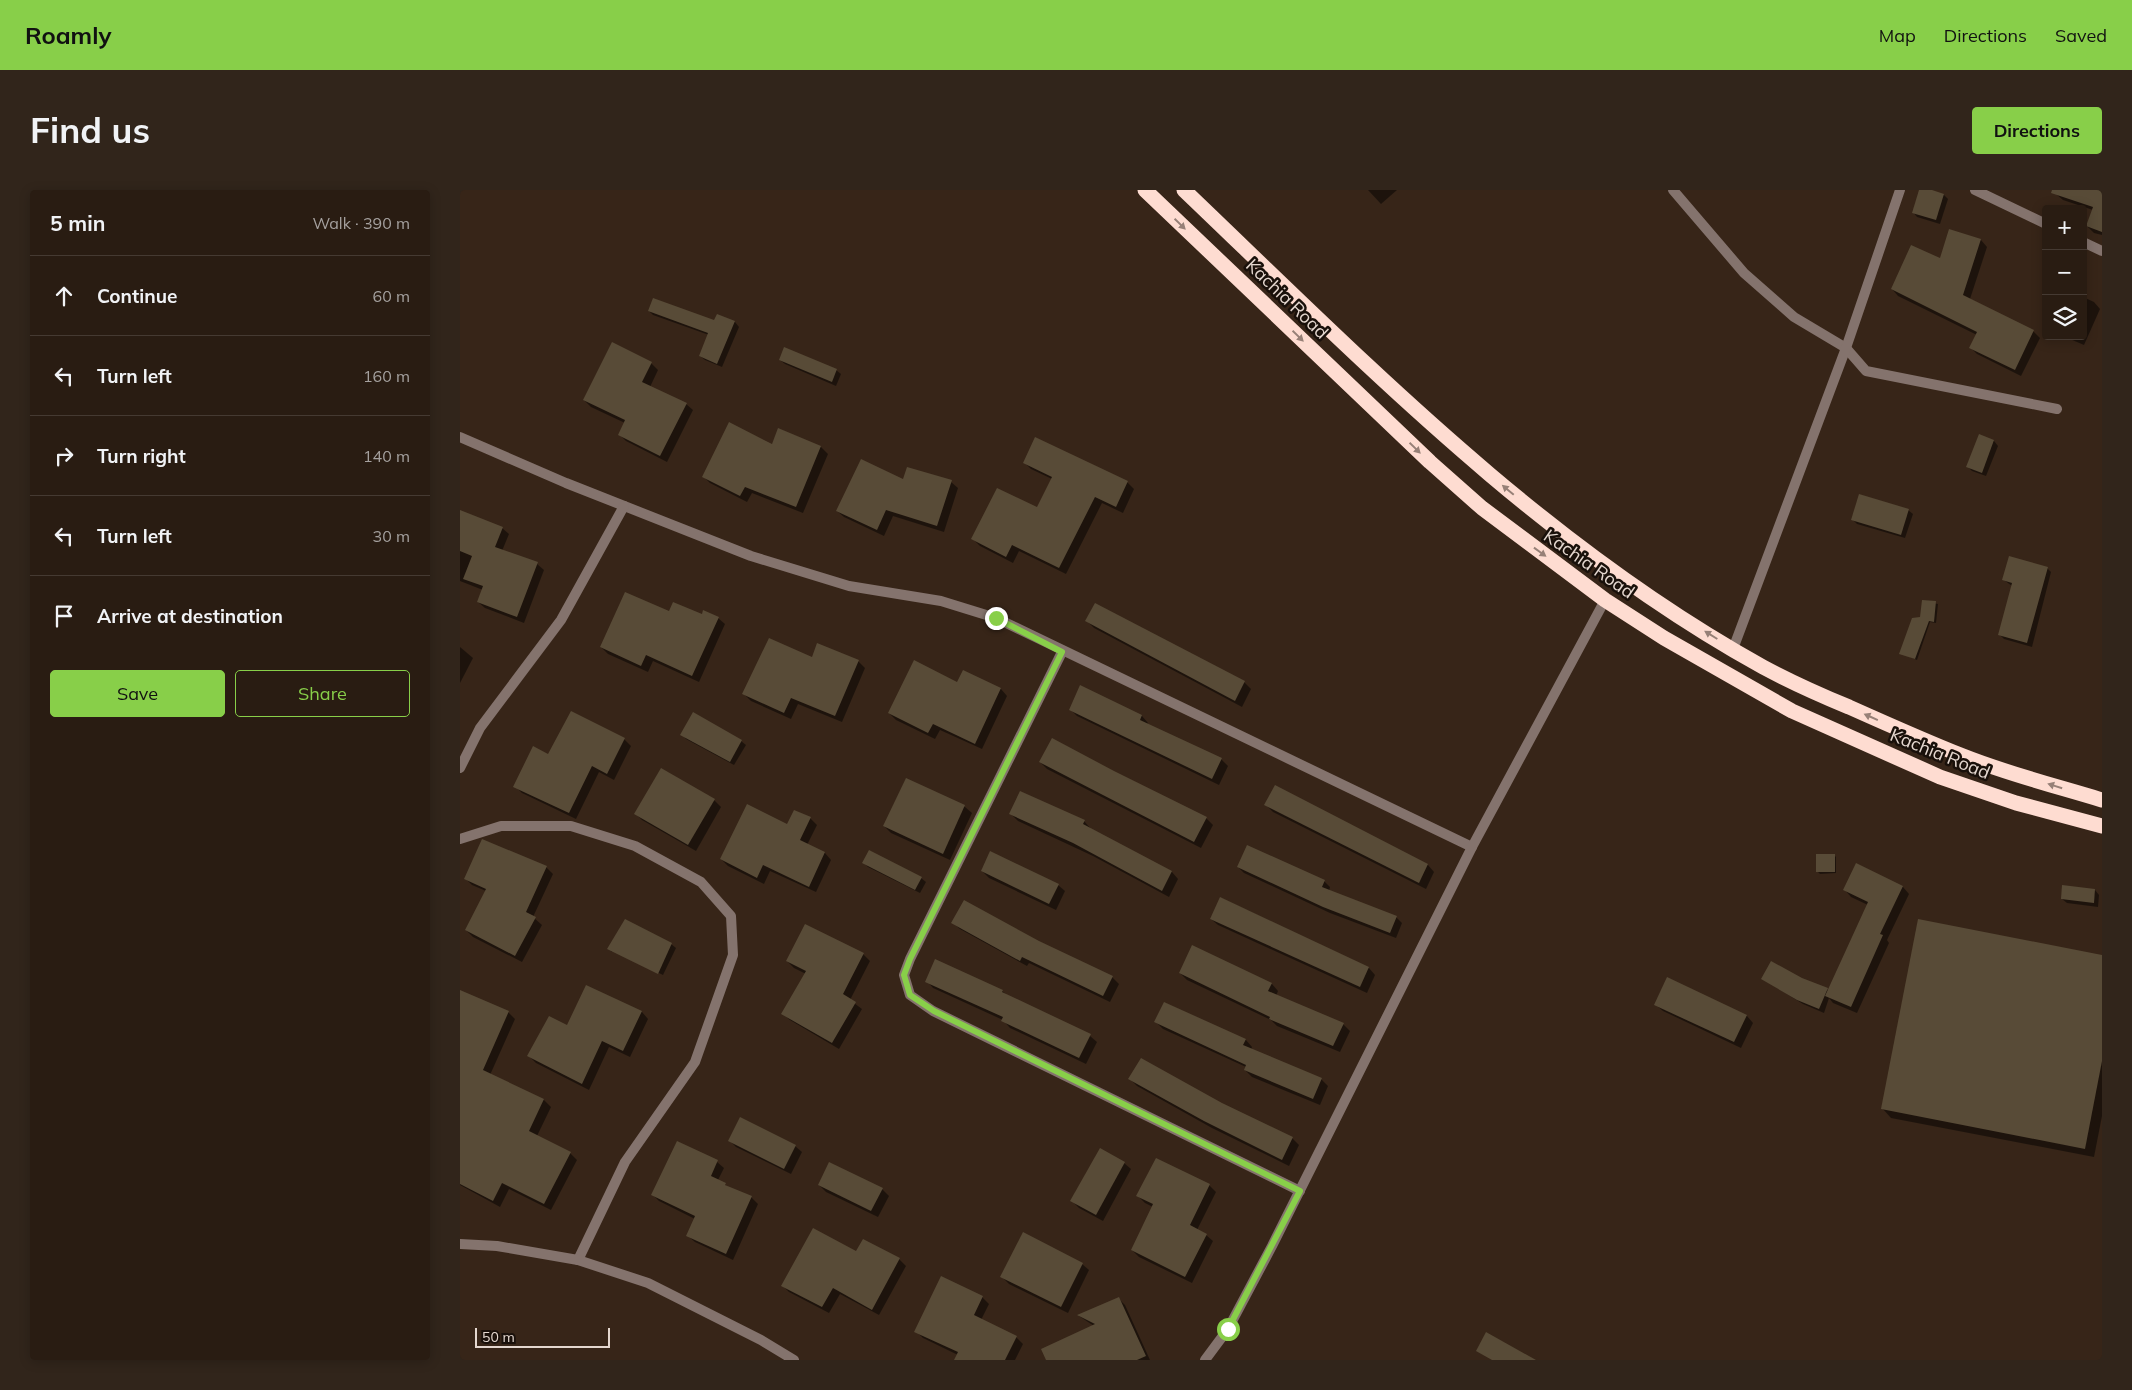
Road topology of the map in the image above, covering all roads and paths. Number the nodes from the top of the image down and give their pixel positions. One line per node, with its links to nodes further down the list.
1 (1145, 190): 14 (highway, Kachia Road, one-way to 14)
2 (1184, 190): 15 (highway, Kachia Road, one-way to 2)
3 (1673, 190): 10 (street)
4 (1900, 190): 5 (street); 10 (street)
5 (1905, 190)
6 (1975, 190): 7 (street)
7 (2042, 222)
8 (2087, 244): 9 (street)
9 (2102, 251)
10 (1846, 348): 11 (street); 15 (street)
11 (2057, 409)
12 (460, 438): 13 (street)
13 (624, 506): 16 (street); 17 (street)
14 (1606, 600): 19 (highway, Kachia Road); 21 (street)
15 (1733, 649): 18 (highway, Kachia Road, one-way to 15)
16 (1062, 652): 21 (street); 22 (street)
17 (460, 768)
18 (2102, 800)
19 (2102, 826)
20 (460, 839): 24 (street)
21 (1472, 847): 22 (street)
22 (1300, 1191): 26 (street)
23 (460, 1244): 24 (street)
24 (578, 1260): 25 (street)
25 (794, 1360)
26 (1206, 1360)

